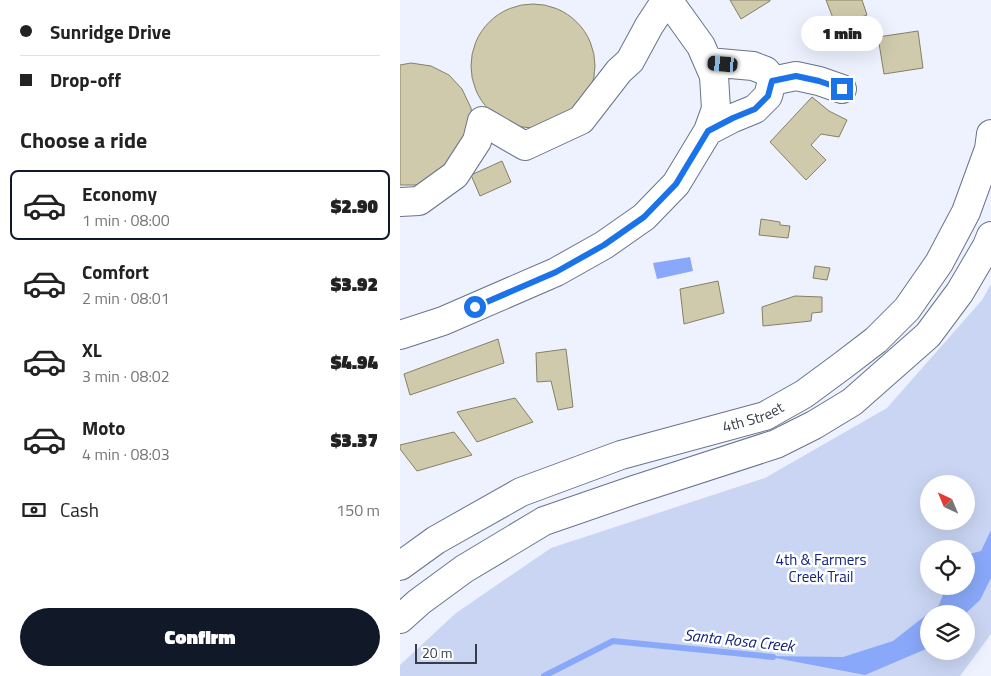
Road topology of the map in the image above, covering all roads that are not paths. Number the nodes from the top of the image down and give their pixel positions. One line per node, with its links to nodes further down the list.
1 (667, 0): 2 (main road); 7 (main road)
2 (708, 62): 3 (main road); 5 (main road)
3 (772, 81): 4 (main road); 5 (main road)
4 (842, 89)
5 (708, 131): 9 (main road)
6 (991, 134): 10 (main road, 4th Street)
7 (400, 202)
8 (991, 236): 11 (main road)
9 (400, 335)
10 (400, 566)
11 (400, 619)

